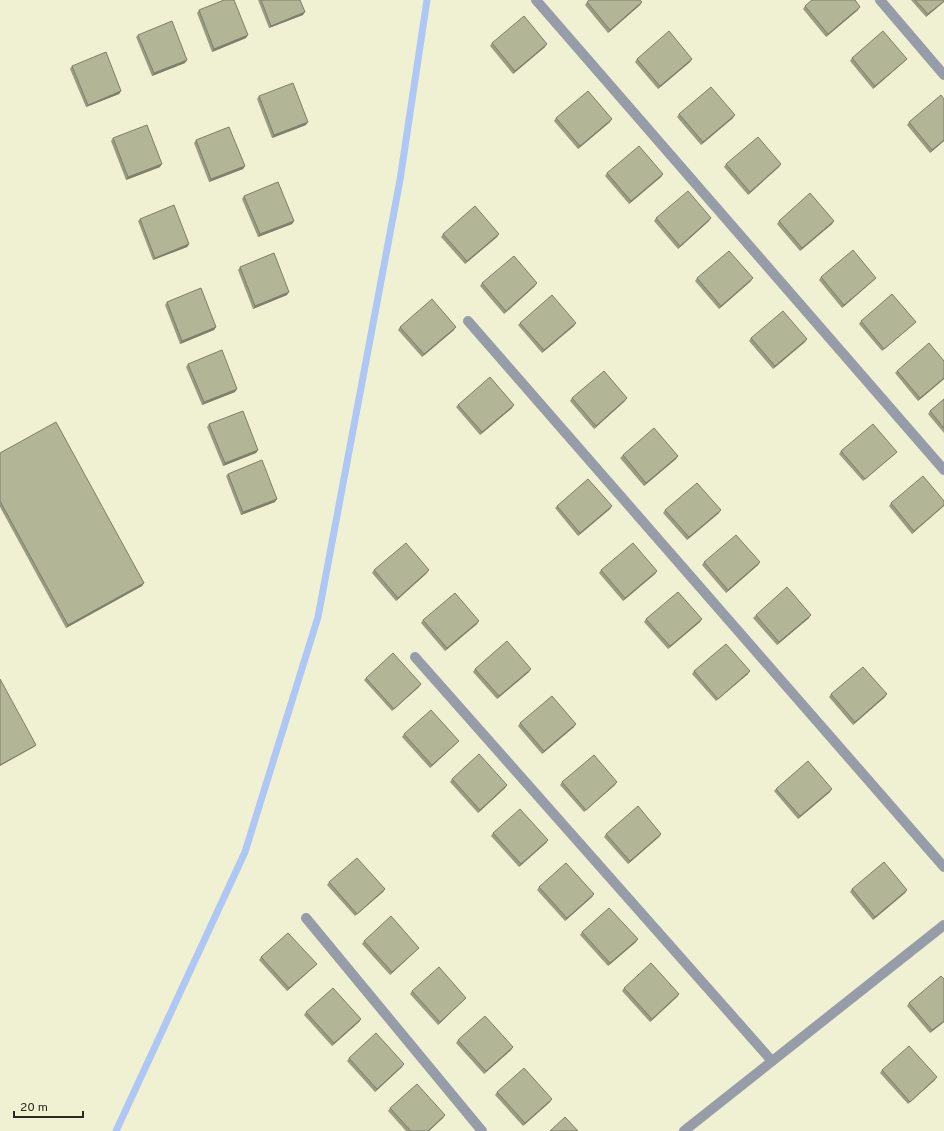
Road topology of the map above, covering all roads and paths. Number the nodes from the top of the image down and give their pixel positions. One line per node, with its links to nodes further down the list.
1 (536, 0): 5 (street)
2 (880, 0): 3 (street)
3 (944, 75)
4 (468, 321): 7 (street)
5 (944, 470)
6 (414, 657): 10 (street)
7 (944, 867)
8 (306, 918): 11 (street)
9 (944, 925): 10 (street)
10 (772, 1061): 12 (street)
11 (482, 1131)
12 (684, 1131)

